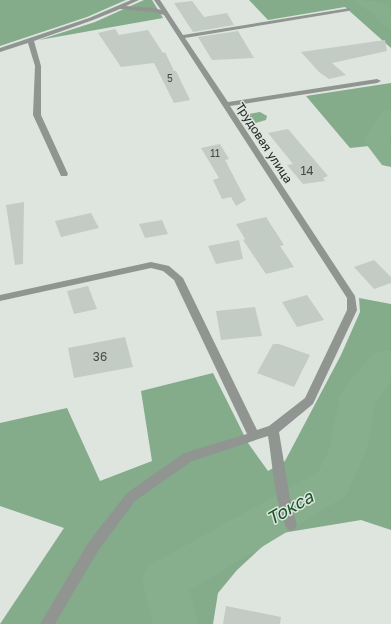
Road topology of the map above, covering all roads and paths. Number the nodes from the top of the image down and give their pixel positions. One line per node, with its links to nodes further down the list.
1 (136, 0): 3 (street)
2 (157, 0): 5 (street, Трудовая улица)
3 (119, 8): 5 (street); 7 (street)
4 (348, 9): 6 (street)
5 (166, 14): 6 (street, Трудовая улица)
6 (181, 37): 10 (street, Трудовая улица)
7 (30, 40): 8 (street); 11 (street)
8 (0, 50)
9 (377, 81): 10 (street)
10 (225, 105): 13 (street, Трудовая улица)
11 (64, 174)
12 (0, 298): 14 (street)
13 (273, 430): 14 (street); 15 (street)
14 (253, 435): 16 (street)
15 (291, 525)
16 (47, 624)

